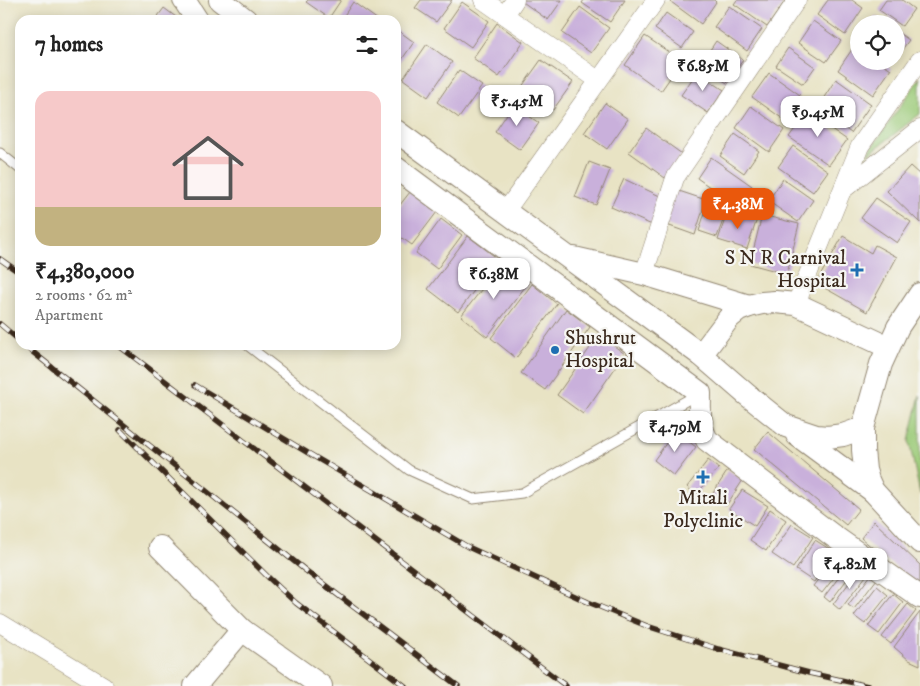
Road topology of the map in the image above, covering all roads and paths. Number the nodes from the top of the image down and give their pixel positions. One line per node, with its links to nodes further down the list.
1 (184, 0): 7 (street)
2 (220, 0): 8 (street)
3 (483, 0): 9 (street)
4 (515, 0): 9 (street)
5 (656, 0): 11 (street)
6 (797, 0): 20 (street)
7 (194, 15)
8 (240, 15)
9 (505, 15): 11 (street)
10 (920, 60): 17 (street)
11 (598, 80): 18 (street)
12 (920, 129): 17 (street)
13 (401, 135): 18 (street)
14 (0, 153): 15 (lane)
15 (15, 165)
16 (401, 172): 27 (street)
17 (842, 190): 22 (street)
18 (505, 212): 19 (street)
19 (566, 256): 20 (street); 26 (street)
20 (644, 274): 23 (street)
21 (920, 294): 24 (street)
22 (796, 304): 23 (street); 24 (street)
23 (749, 306): 26 (street)
24 (888, 346): 30 (street)
25 (253, 350): 27 (lane)
26 (701, 356): 28 (street)
27 (700, 393): 28 (street); 34 (street)
28 (746, 394): 29 (street)
29 (786, 426): 30 (street); 31 (street)
30 (863, 428): 31 (street)
31 (873, 491): 32 (street)
32 (920, 542)
33 (160, 547): 36 (street)
34 (920, 597)
35 (0, 624): 37 (street)
36 (242, 630): 38 (street); 39 (street)
37 (104, 686)
38 (195, 686)
39 (321, 686)

